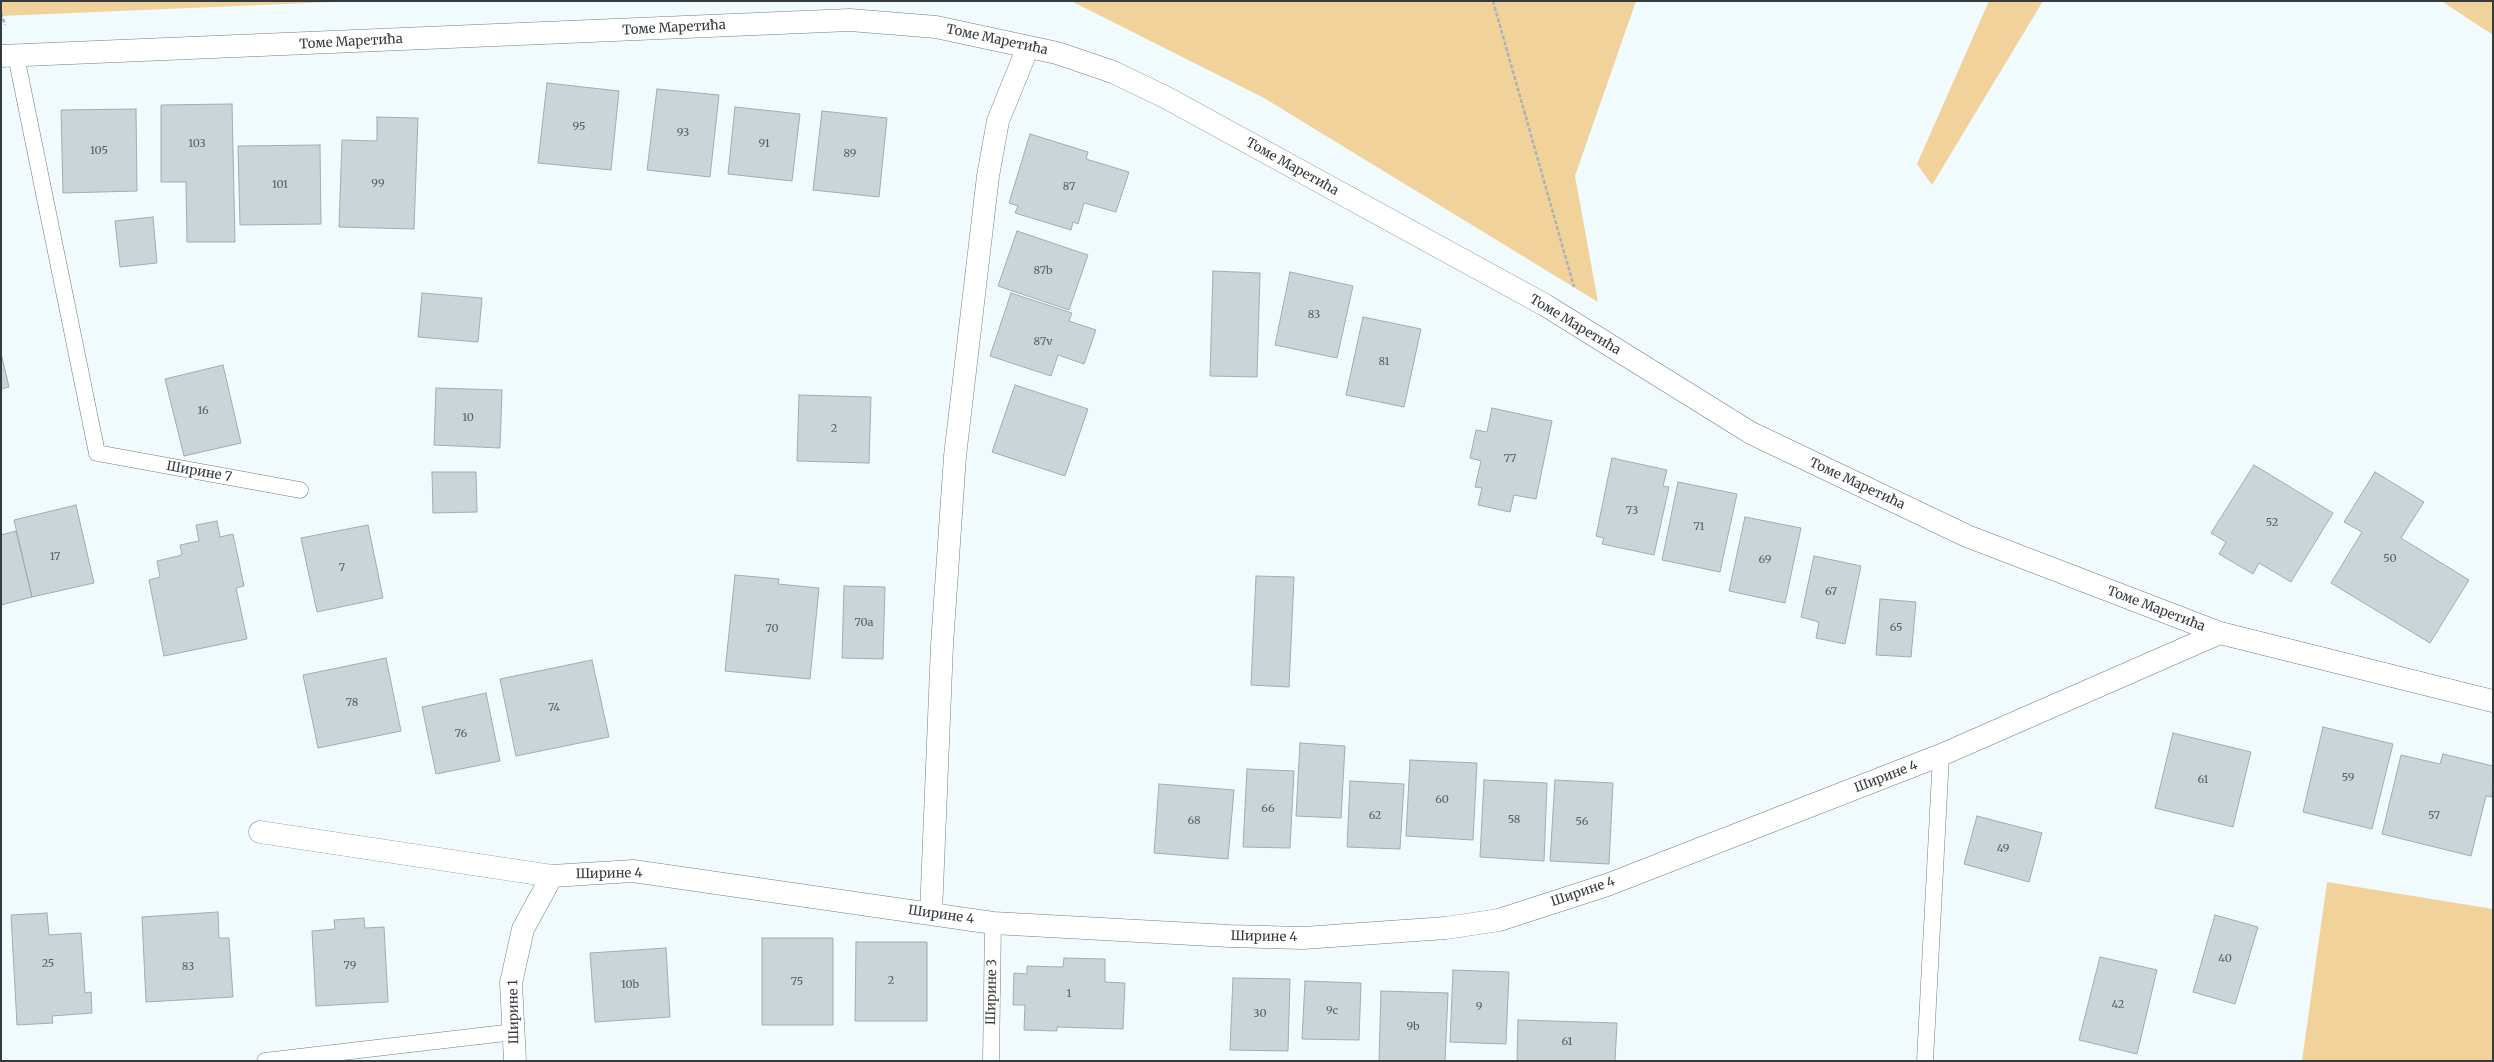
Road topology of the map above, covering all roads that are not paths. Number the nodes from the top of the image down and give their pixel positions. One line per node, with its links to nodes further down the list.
1 (1028, 47): 2 (street, Томе Маретића); 4 (street, Томе Маретића); 9 (street)
2 (9, 56): 3 (lane, Ширине 7)
3 (300, 490)
4 (2220, 633): 5 (street, Томе Маретића); 6 (street, Ширине 4)
5 (2493, 701)
6 (1941, 755): 10 (street, Ширине 4); 15 (lane)
7 (260, 832): 8 (street, Ширине 4)
8 (552, 876): 9 (street, Ширине 4); 11 (street, Ширине 1)
9 (931, 914): 10 (street, Ширине 4)
10 (993, 923): 14 (lane, Ширине 3)
11 (514, 1032): 12 (lane); 13 (street, Ширине 1)
12 (266, 1061)
13 (515, 1061)
14 (991, 1061)
15 (1925, 1061)

